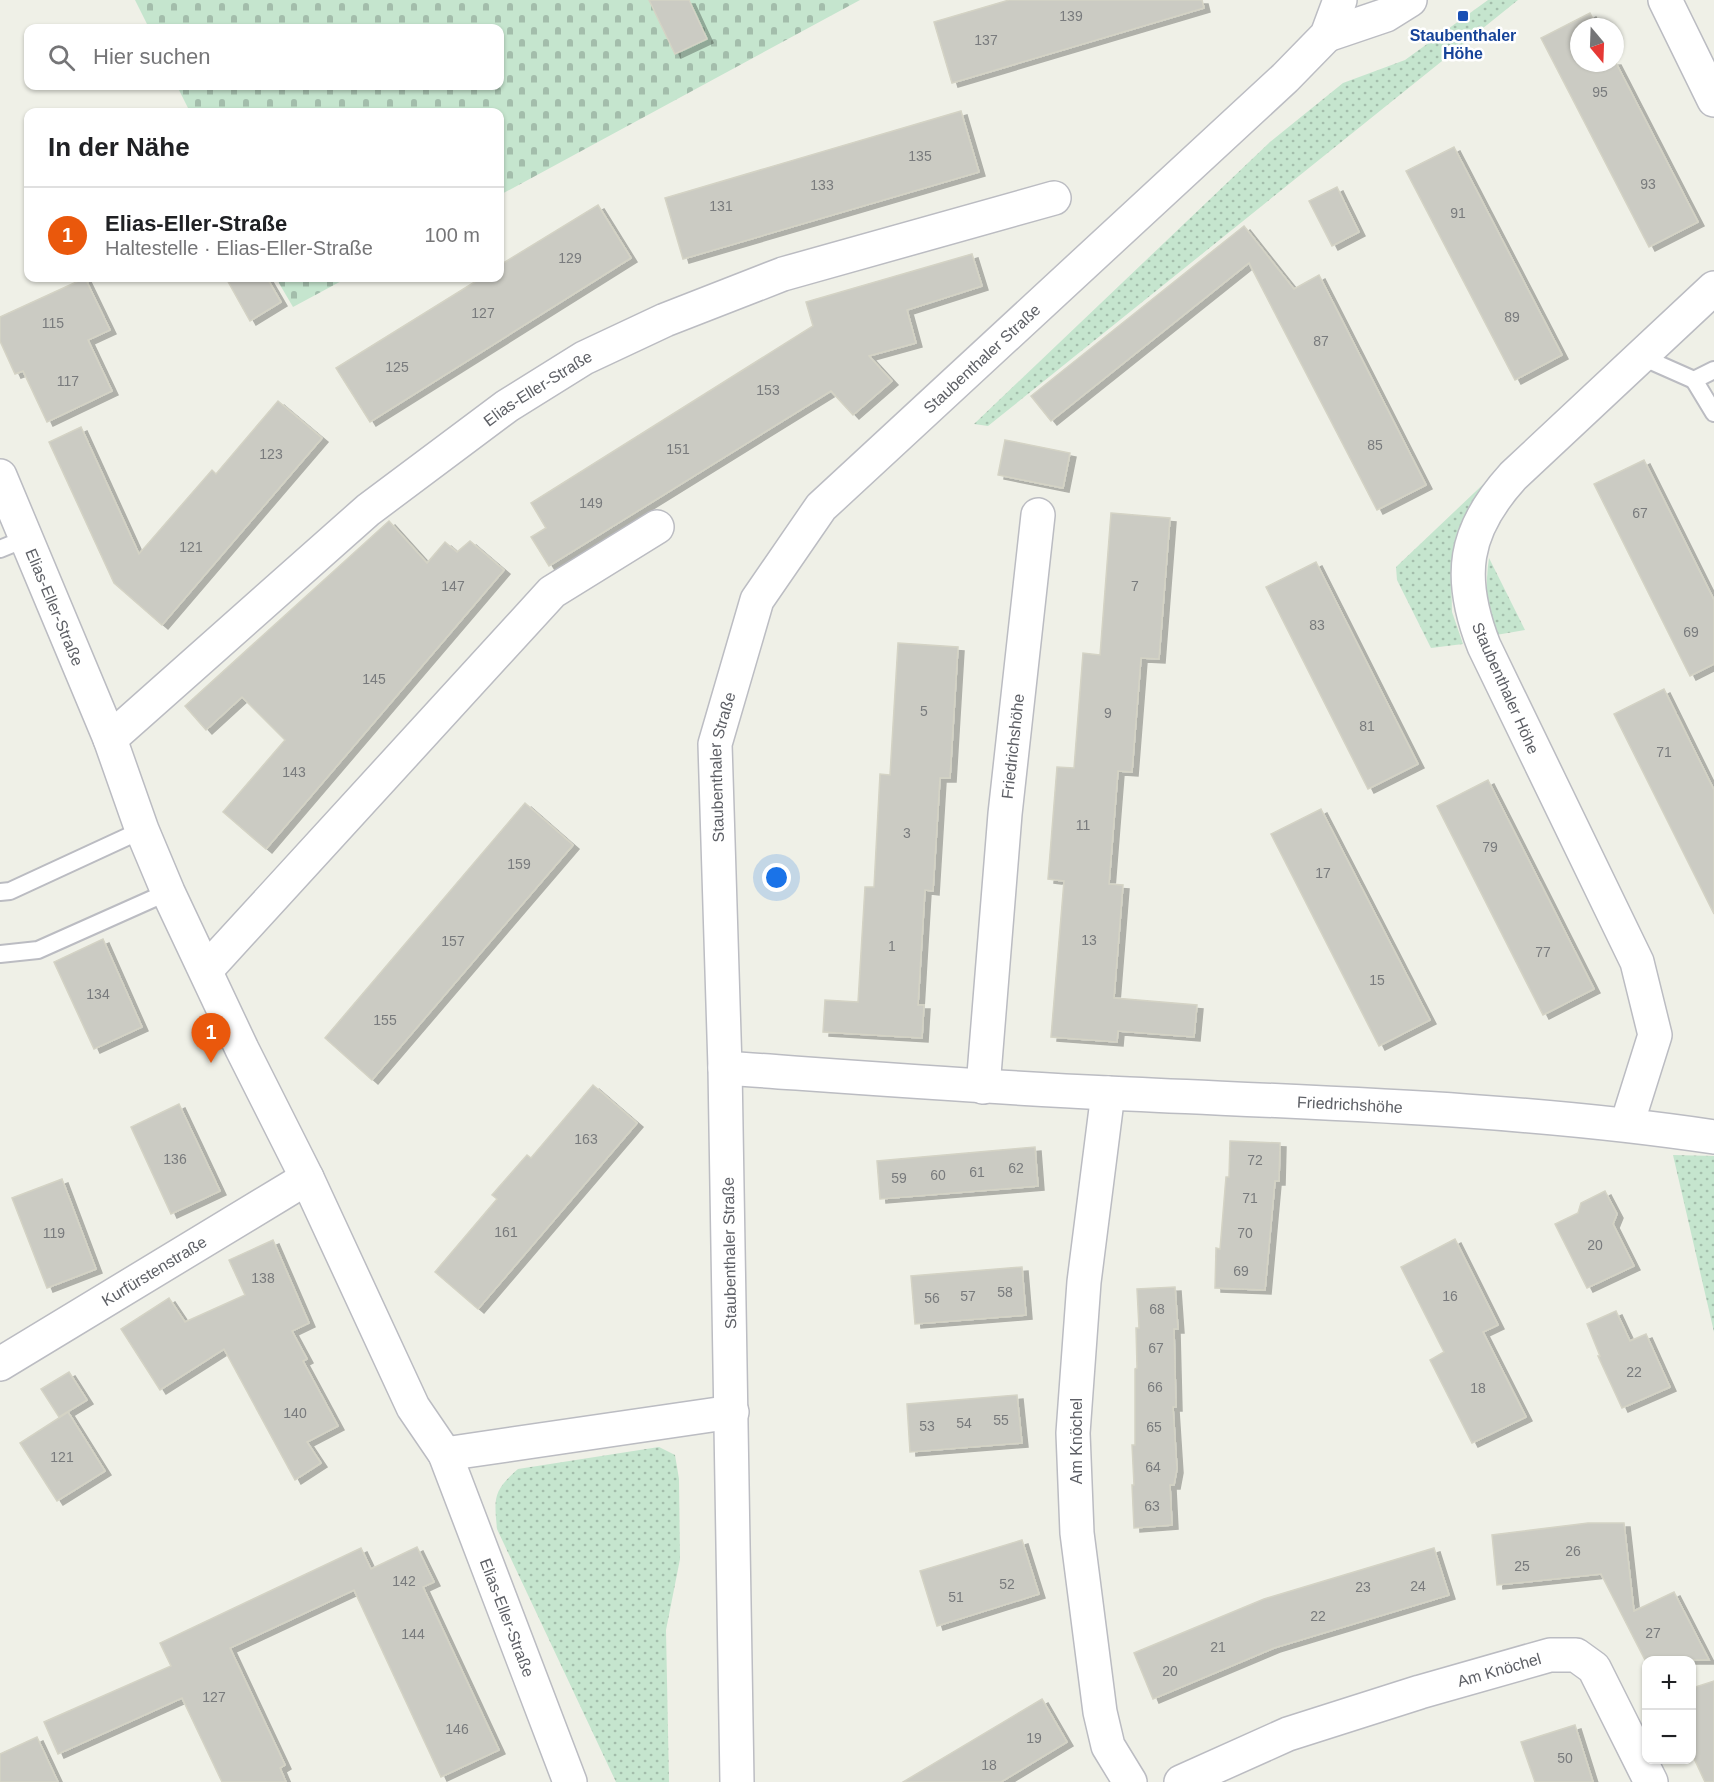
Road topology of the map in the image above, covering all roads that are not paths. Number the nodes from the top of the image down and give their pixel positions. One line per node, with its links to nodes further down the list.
1 (1340, 0): 4 (street, Staubenthaler Straße)
2 (1410, 0): 4 (street)
3 (1665, 0): 5 (street)
4 (1327, 35): 22 (street, Staubenthaler Straße)
5 (1714, 100)
6 (1054, 198): 16 (street, Elias-Eller-Straße)
7 (1714, 288): 8 (street, Staubenthaler Höhe)
8 (1642, 357): 10 (lane); 25 (street, Staubenthaler Höhe)
9 (1714, 370): 10 (lane)
10 (1694, 380): 11 (lane)
11 (1714, 414)
12 (0, 476): 15 (street, Elias-Eller-Straße)
13 (1038, 515): 23 (street, Friedrichshöhe)
14 (657, 527): 21 (street)
15 (14, 544): 16 (street, Elias-Eller-Straße)
16 (110, 739): 17 (street, Elias-Eller-Straße)
17 (141, 830): 18 (lane); 19 (street, Elias-Eller-Straße)
18 (0, 892)
19 (168, 892): 20 (lane); 21 (street, Elias-Eller-Straße)
20 (0, 954)
21 (206, 970): 27 (street, Elias-Eller-Straße)
22 (725, 1068): 23 (street, Friedrichshöhe); 29 (street, Staubenthaler Straße)
23 (983, 1087): 24 (street, Friedrichshöhe)
24 (1108, 1094): 25 (street, Friedrichshöhe); 33 (street, Am Knöchel)
25 (1627, 1124): 26 (street, Friedrichshöhe)
26 (1714, 1137)
27 (307, 1178): 28 (street, Kurfürstenstraße); 30 (street, Elias-Eller-Straße)
28 (0, 1364)
29 (732, 1412): 30 (street); 32 (street, Staubenthaler Straße)
30 (445, 1454): 31 (street, Elias-Eller-Straße)
31 (570, 1782)
32 (737, 1782)
33 (1130, 1782)
34 (1181, 1782): 35 (street, Am Knöchel)
35 (1651, 1782)

